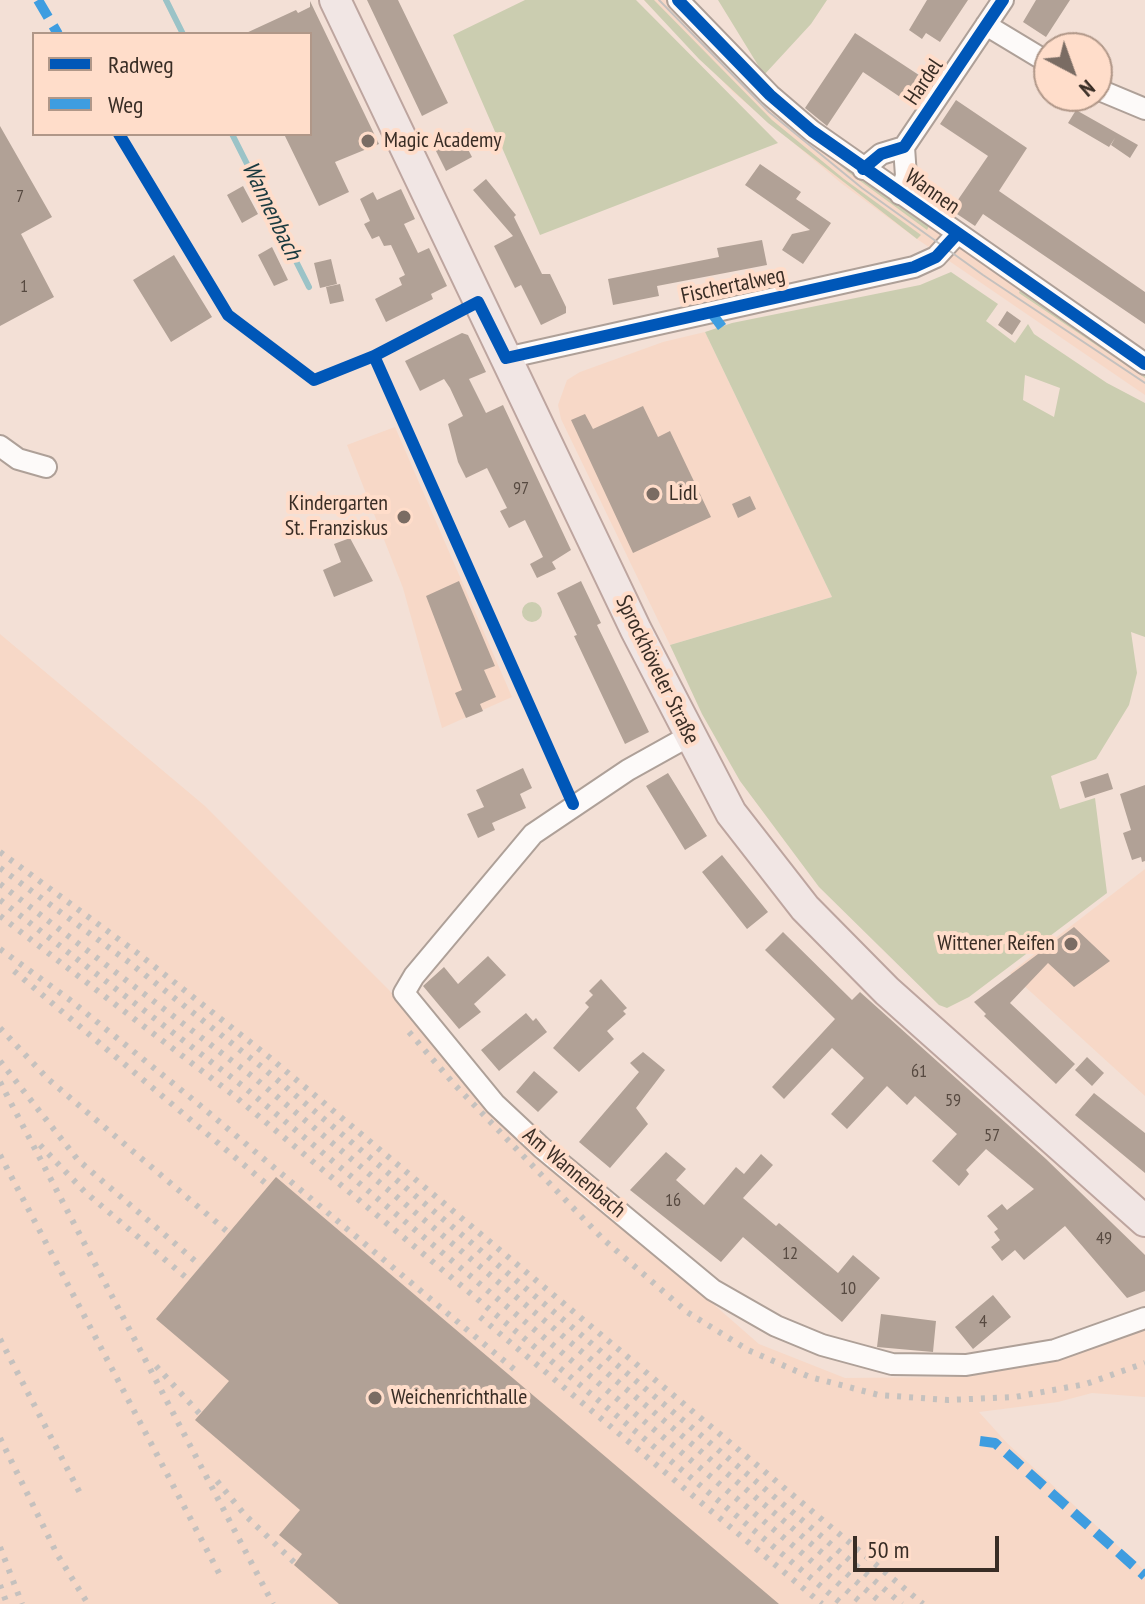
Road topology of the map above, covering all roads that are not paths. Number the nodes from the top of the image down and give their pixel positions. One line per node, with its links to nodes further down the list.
1 (335, 0): 12 (main road, Sprockhöveler Straße)
2 (678, 0): 9 (street, Wannen)
3 (1003, 0): 4 (street, Hardel)
4 (986, 25): 5 (street); 8 (street, Hardel)
5 (1033, 53)
6 (1113, 96): 7 (street)
7 (1145, 109)
8 (904, 147): 9 (street); 10 (street)
9 (863, 169): 10 (street, Wannen)
10 (900, 194): 11 (street, Wannen)
11 (957, 234): 12 (street, Fischertalweg); 13 (street, Wannen)
12 (506, 358): 16 (main road, Sprockhöveler Straße)
13 (1145, 364)
14 (0, 446): 15 (street)
15 (46, 467)
16 (689, 736): 17 (main road, Sprockhöveler Straße); 18 (street, Am Wannenbach)
17 (1145, 1221)
18 (1145, 1318)

